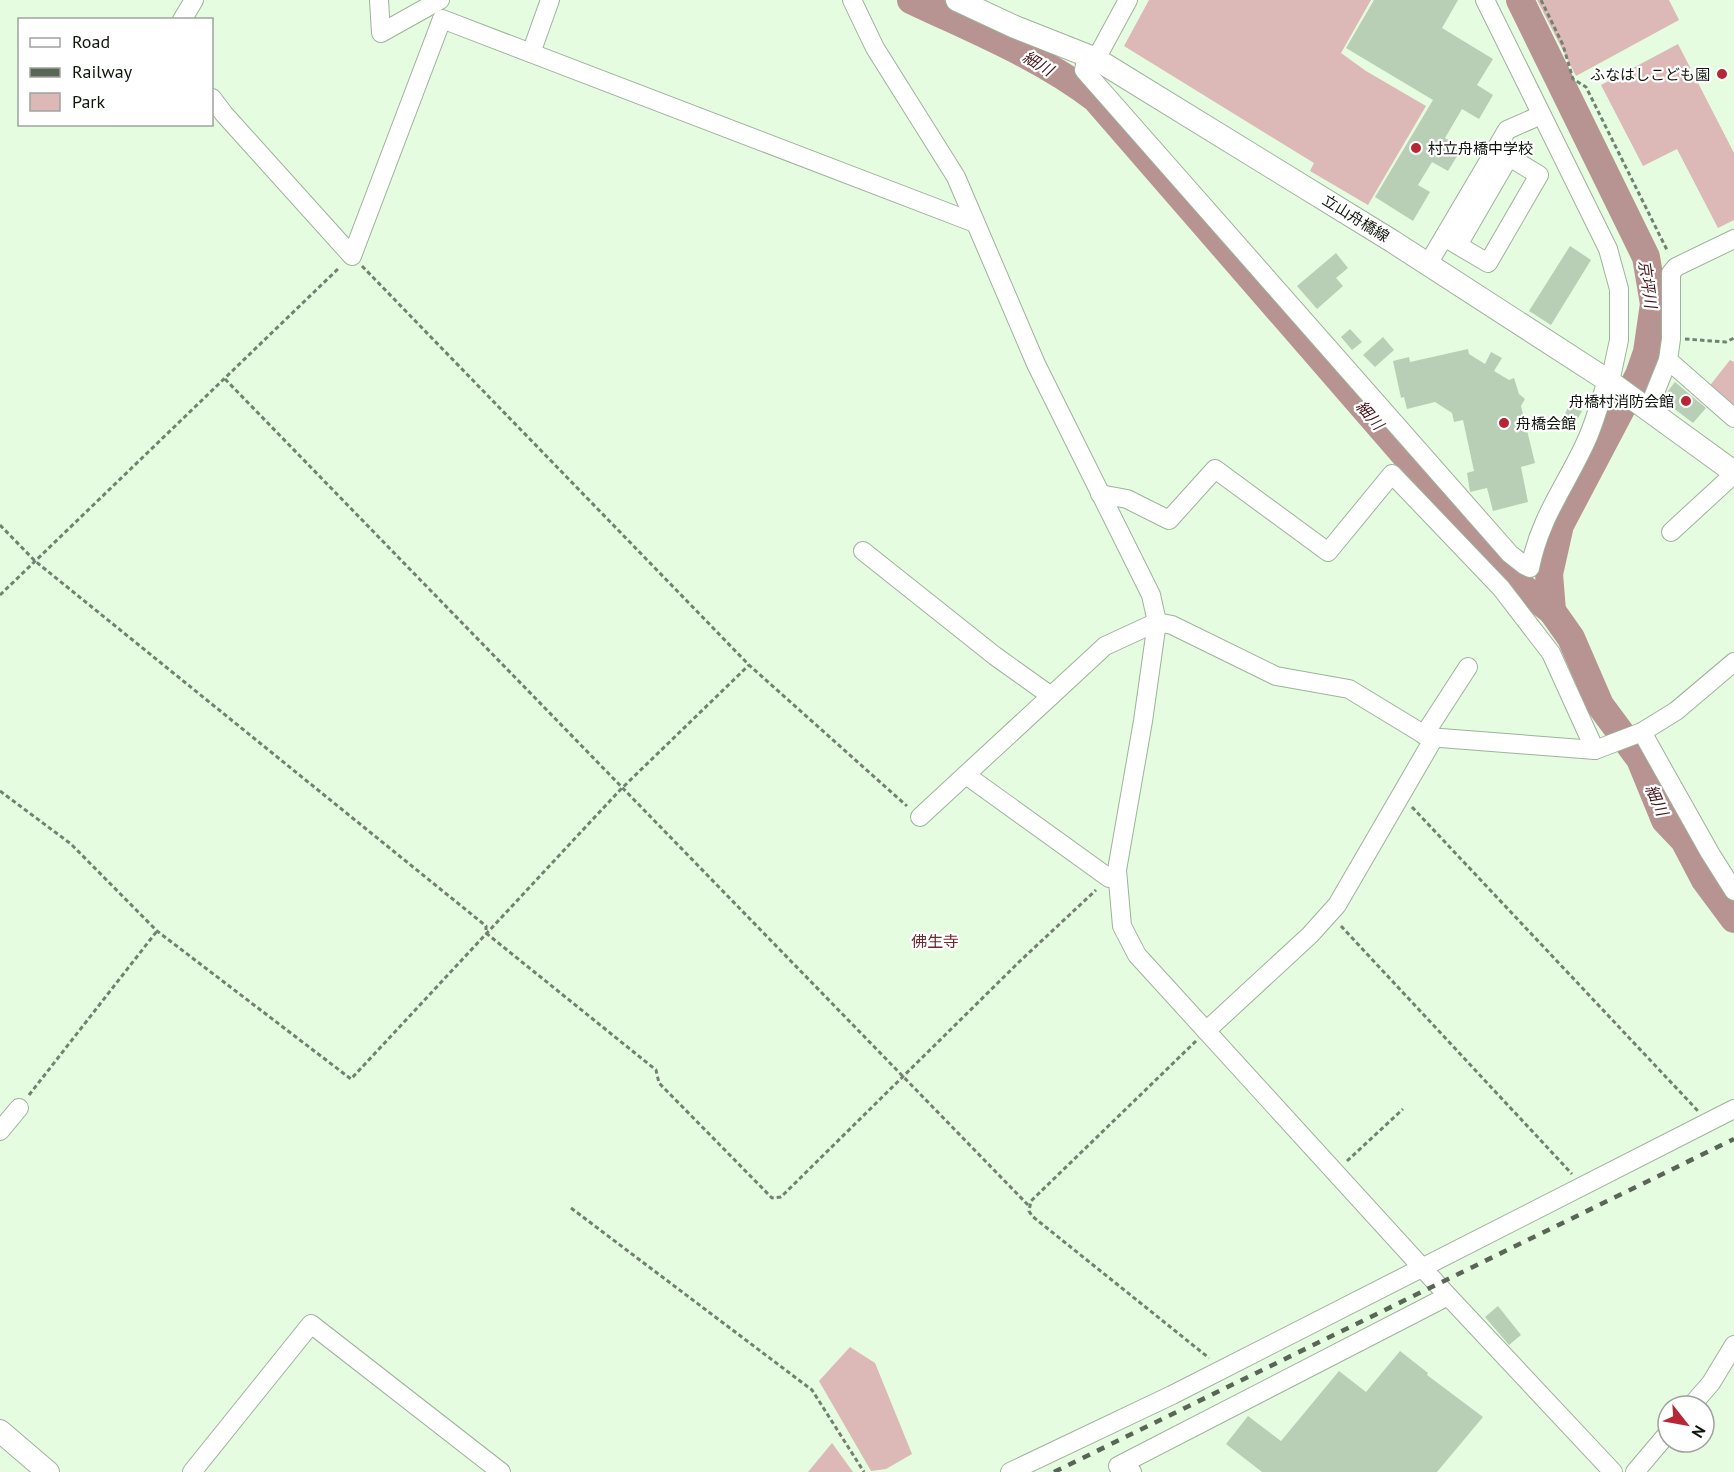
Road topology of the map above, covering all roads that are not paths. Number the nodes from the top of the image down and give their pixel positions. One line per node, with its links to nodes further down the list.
1 (195, 0): 9 (street)
2 (379, 0): 3 (street)
3 (440, 0)
4 (550, 0): 10 (street)
5 (852, 0): 15 (street)
6 (957, 0): 11 (main road, 立山舟橋線)
7 (1128, 0): 11 (street)
8 (1485, 0): 13 (street)
9 (183, 18)
10 (531, 53): 12 (street); 15 (street)
11 (1092, 58): 18 (main road, 立山舟橋線); 20 (street)
12 (213, 99)
13 (1541, 115): 14 (street); 20 (street)
14 (1502, 153): 17 (street); 17 (street)
15 (975, 223): 24 (street)
16 (1734, 239): 19 (street)
17 (1451, 241): 18 (street)
18 (1428, 264): 20 (main road, 立山舟橋線)
19 (1668, 360): 21 (street); 22 (street)
20 (1609, 381): 21 (main road, 立山舟橋線)
21 (1648, 410): 23 (main road, 立山舟橋線)
22 (1734, 418)
23 (1730, 470): 25 (street)
24 (1100, 494): 27 (street); 33 (street)
25 (1671, 532)
26 (863, 551): 30 (street)
27 (1157, 622): 30 (street); 32 (street); 38 (street)
28 (1734, 662): 31 (street)
29 (1468, 667): 32 (street)
30 (1051, 696): 34 (street)
31 (1642, 732): 33 (street); 37 (street)
32 (1429, 736): 33 (street); 38 (street)
33 (1595, 750)
34 (966, 775): 35 (street); 36 (street)
35 (920, 817)
36 (1109, 878)
37 (1734, 891)
38 (1206, 1031): 42 (street)
39 (19, 1108): 41 (street)
40 (1734, 1108): 42 (street)
41 (0, 1131)
42 (1422, 1267): 43 (street); 51 (street)
43 (1448, 1296): 52 (street); 53 (street)
44 (1734, 1345): 45 (street)
45 (1701, 1394)
46 (0, 1431): 48 (main road)
47 (1656, 1447): 54 (street)
48 (48, 1472)
49 (192, 1472): 50 (street)
50 (501, 1472)
51 (1010, 1472)
52 (1132, 1472)
53 (1613, 1472)
54 (1635, 1472)

